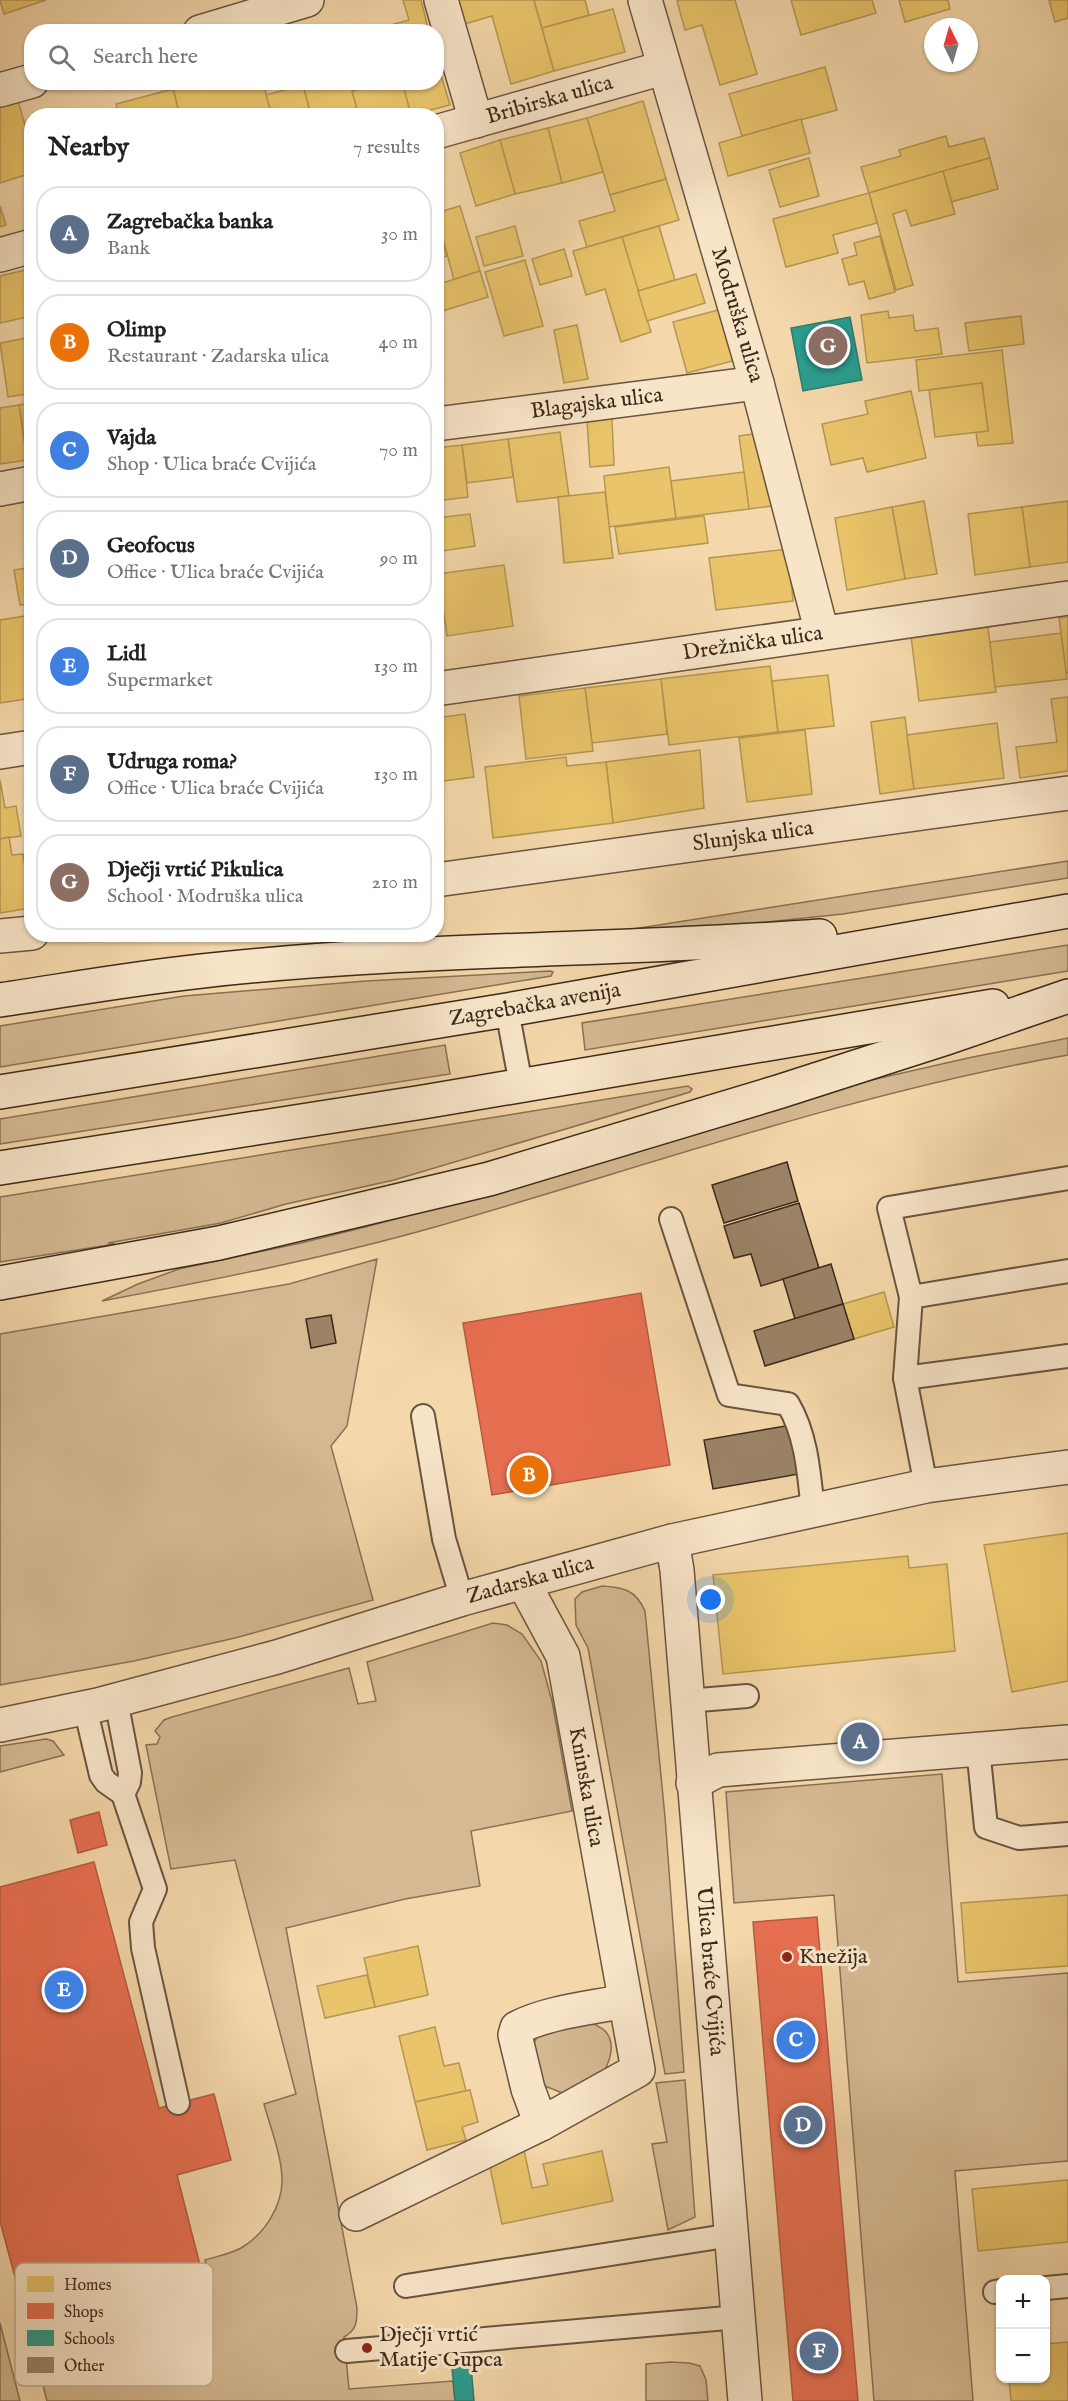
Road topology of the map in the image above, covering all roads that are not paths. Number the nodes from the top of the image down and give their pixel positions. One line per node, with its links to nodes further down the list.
1 (308, 0): 4 (street)
2 (441, 0): 8 (street)
3 (645, 0): 5 (street, Modruška ulica)
4 (227, 24)
5 (663, 68): 8 (street, Bribirska ulica); 12 (street, Modruška ulica)
6 (24, 83): 7 (street)
7 (0, 90)
8 (476, 121): 9 (street, Bribirska ulica)
9 (444, 130)
10 (24, 248): 11 (street)
11 (0, 255)
12 (757, 383): 13 (street, Blagajska ulica); 17 (street, Modruška ulica)
13 (444, 423)
14 (24, 484): 15 (street)
15 (0, 489)
16 (1068, 598): 17 (street, Drežnička ulica)
17 (822, 633): 18 (street, Drežnička ulica)
18 (444, 687)
19 (24, 748): 20 (street)
20 (0, 752)
21 (1068, 793): 22 (street, Slunjska ulica)
22 (444, 879)
23 (1067, 911): 27 (street); 28 (street, Zagrebačka avenija)
24 (24, 934): 25 (street)
25 (0, 936)
26 (1068, 994): 29 (street); 35 (street)
27 (0, 1000)
28 (507, 1010): 29 (lane); 30 (street, Zagrebačka avenija)
29 (521, 1085): 31 (street)
30 (0, 1092)
31 (0, 1168)
32 (1068, 1178): 36 (lane)
33 (671, 1219): 42 (lane)
34 (1068, 1271): 36 (lane)
35 (0, 1283)
36 (911, 1297): 38 (lane)
37 (1068, 1356): 38 (lane)
38 (905, 1378): 41 (lane)
39 (423, 1416): 45 (lane)
40 (1068, 1467): 41 (street, Zadarska ulica)
41 (926, 1486): 42 (street, Zadarska ulica)
42 (813, 1511): 43 (street, Zadarska ulica)
43 (672, 1541): 44 (street, Zadarska ulica); 48 (street, Ulica braće Cvijića)
44 (523, 1582): 45 (street, Zadarska ulica); 56 (street, Kninska ulica)
45 (462, 1599): 47 (street, Zadarska ulica)
46 (747, 1696): 48 (lane)
47 (116, 1700): 49 (street, Zadarska ulica); 54 (lane)
48 (687, 1701): 53 (street, Ulica braće Cvijića)
49 (84, 1707): 50 (street, Zadarska ulica); 54 (lane)
50 (0, 1725)
51 (1068, 1742): 52 (street)
52 (978, 1748): 53 (street); 55 (lane)
53 (693, 1783): 60 (street, Ulica braće Cvijića)
54 (123, 1794): 57 (lane)
55 (1068, 1834)
56 (625, 2001): 58 (street, Kninska ulica); 58 (street)
57 (178, 2103)
58 (541, 2124): 59 (street, Kninska ulica)
59 (356, 2214)
60 (732, 2235): 61 (lane); 64 (street, Ulica braće Cvijića)
61 (406, 2286)
62 (1068, 2286): 63 (lane)
63 (1050, 2288)
64 (739, 2317): 65 (lane); 66 (street, Ulica braće Cvijića)
65 (347, 2351)
66 (745, 2401)

